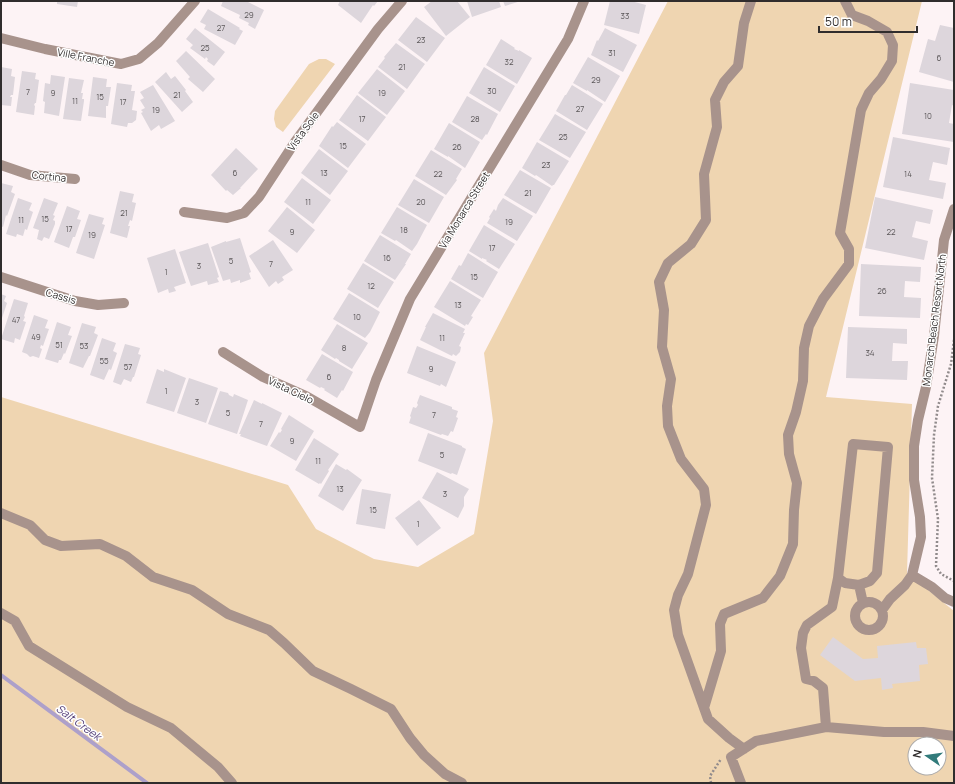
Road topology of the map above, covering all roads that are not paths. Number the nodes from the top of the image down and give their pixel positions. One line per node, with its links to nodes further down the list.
1 (195, 1): 6 (street, Ville Franche)
2 (402, 1): 10 (street, Vista Sole)
3 (584, 1): 14 (street, Via Monarca Street)
4 (751, 1): 23 (street)
5 (845, 1): 23 (street)
6 (1, 38)
7 (1, 165): 8 (street, Cortina)
8 (75, 179)
9 (954, 209): 16 (street, Monarch Beach Resort North)
10 (184, 212)
11 (1, 277): 12 (street, Cassis)
12 (124, 303)
13 (223, 352): 14 (street, Vista Cielo)
14 (360, 427)
15 (1, 513): 28 (street)
16 (912, 575): 19 (street); 21 (street, Monarch Beach Resort North)
17 (838, 578): 18 (street); 18 (street); 24 (street)
18 (859, 585): 20 (street)
19 (954, 602)
20 (863, 603): 21 (street); 21 (street)
21 (882, 610)
22 (1, 613): 27 (street)
23 (704, 708): 26 (street)
24 (826, 727): 25 (street); 26 (street)
25 (954, 736)
26 (744, 749): 29 (street)
27 (232, 783)
28 (462, 783)
29 (741, 783)

